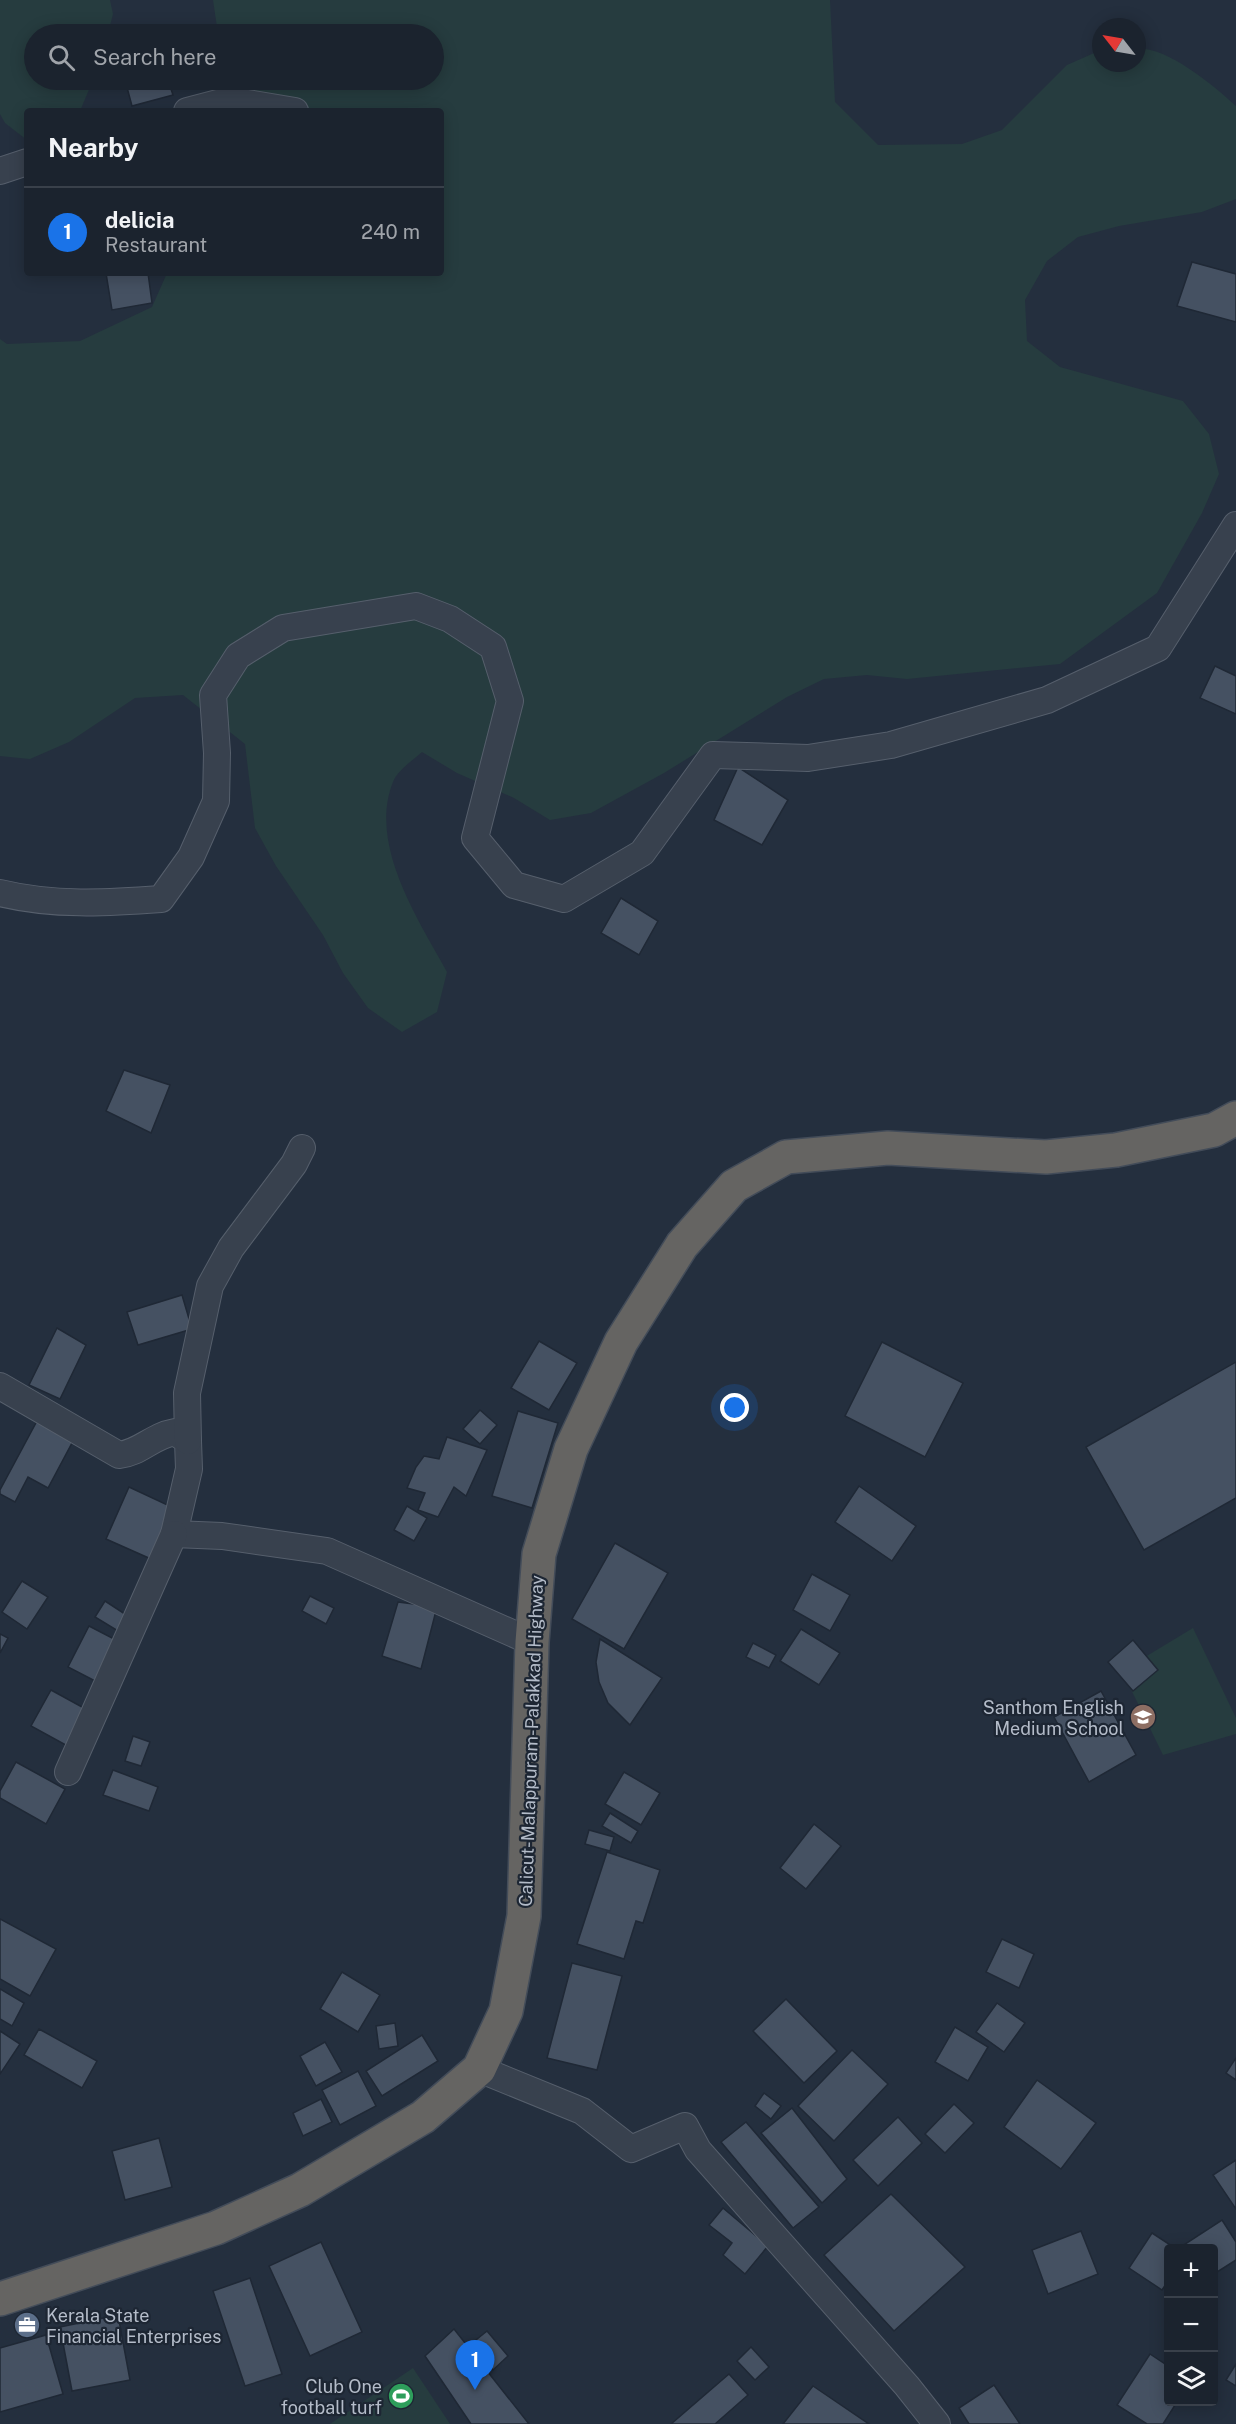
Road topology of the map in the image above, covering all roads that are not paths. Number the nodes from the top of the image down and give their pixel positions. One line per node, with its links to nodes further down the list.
1 (198, 108): 2 (street)
2 (277, 108)
3 (24, 163): 4 (street)
4 (0, 171)
5 (1236, 525): 6 (street)
6 (0, 893)
7 (1236, 1118): 12 (highway, Calicut-Malappuram-Palakkad Highway)
8 (302, 1148): 10 (street)
9 (0, 1386): 10 (street)
10 (188, 1441): 11 (street)
11 (174, 1534): 12 (street); 13 (street)
12 (532, 1642): 14 (highway, Calicut-Malappuram-Palakkad Highway)
13 (68, 1772)
14 (479, 2069): 15 (highway, Calicut-Malappuram-Palakkad Highway); 16 (street)
15 (0, 2299)
16 (938, 2424)

